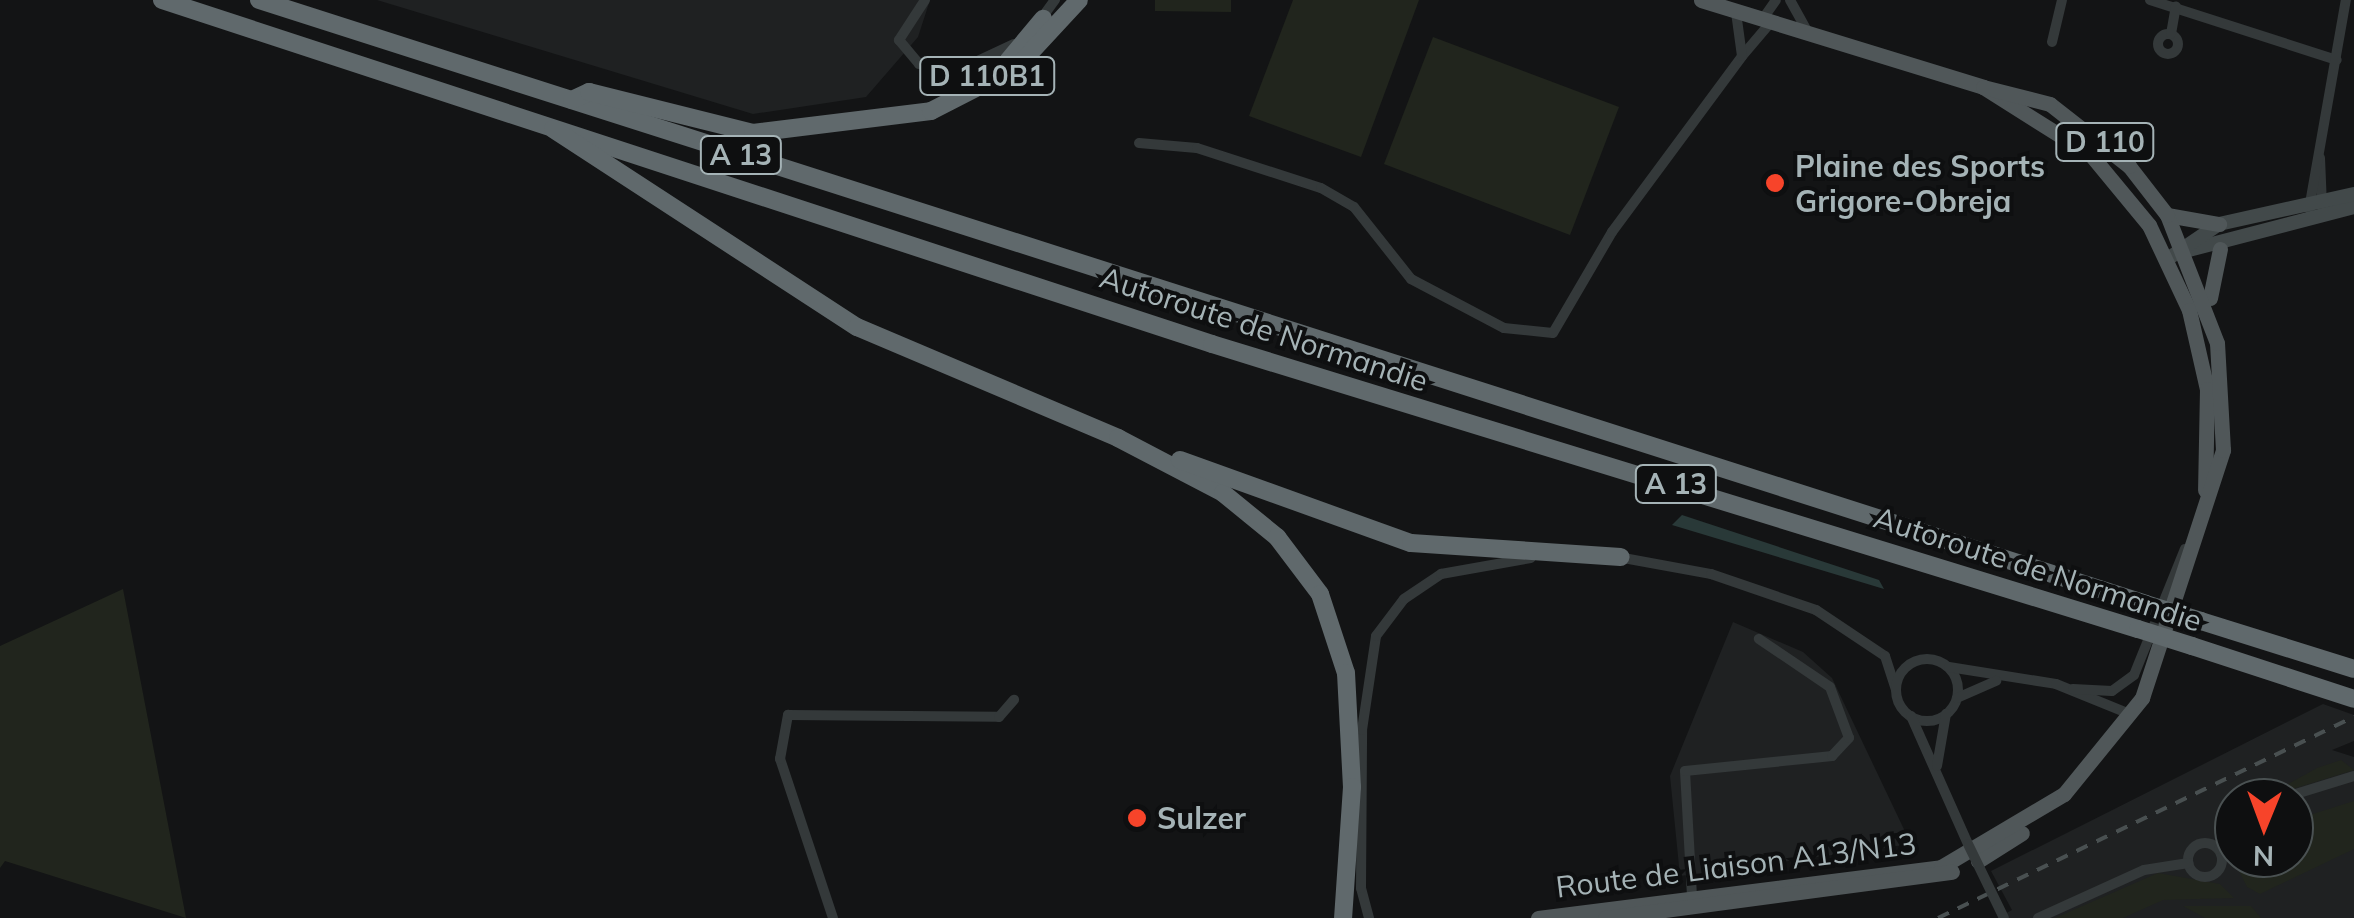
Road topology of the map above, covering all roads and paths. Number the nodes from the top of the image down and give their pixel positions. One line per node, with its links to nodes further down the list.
1 (162, 0): 25 (highway, Autoroute de Normandie / A 13)
2 (259, 0): 23 (highway, Autoroute de Normandie / A 13)
3 (925, 0): 15 (street)
4 (1055, 0): 15 (street, D 110B1)
5 (1079, 0): 24 (highway)
6 (1701, 0): 14 (main road, D 110)
7 (1776, 0): 16 (street)
8 (1790, 0): 17 (street)
9 (2062, 0): 19 (street)
10 (2150, 0): 13 (street)
11 (2346, 0): 21 (street)
12 (2197, 5): 13 (street); 21 (street)
13 (2176, 6): 18 (street)
14 (1736, 12): 16 (main road, D 110); 20 (street)
15 (1042, 18): 24 (highway, D 110B1)
16 (1767, 21): 17 (main road, D 110); 20 (street)
17 (1809, 34): 22 (main road, D 110)
18 (2171, 34)
19 (2052, 42)
20 (1742, 56): 26 (street)
21 (2337, 60): 27 (street)
22 (1982, 87): 32 (main road, D 110); 37 (main road, D 110)
23 (572, 100): 24 (highway); 44 (highway, Autoroute de Normandie / A 13, bridge)
24 (915, 112)
25 (549, 125): 39 (highway); 49 (highway, Autoroute de Normandie / A 13, bridge)
26 (1139, 143)
27 (2320, 152): 29 (street); 30 (street)
28 (2354, 194): 29 (street)
29 (2324, 197): 30 (street); 33 (street)
30 (2307, 200): 33 (street); 34 (street)
31 (2354, 207): 33 (street)
32 (2167, 216): 34 (main road); 36 (main road, D 110)
33 (2314, 216): 35 (street)
34 (2219, 224): 36 (street)
35 (2220, 249): 36 (street); 38 (main road, D 110)
36 (2185, 251): 37 (street); 38 (main road, D 110)
37 (2168, 258): 40 (main road, D 110)
38 (2208, 307): 40 (main road, D 110)
39 (1118, 438): 41 (highway); 63 (highway)
40 (2202, 519): 47 (street); 53 (main road, Route de Liaison A13/N13)
41 (1621, 557): 46 (street); 64 (street)
42 (1760, 638): 61 (street)
43 (1948, 667): 45 (street); 46 (street); 48 (street)
44 (2354, 670)
45 (2014, 679): 47 (street); 48 (street)
46 (1896, 689): 52 (street)
47 (2072, 689): 53 (street)
48 (1957, 698): 51 (street)
49 (2354, 698)
50 (1014, 700): 62 (street)
51 (1946, 714): 52 (street); 55 (street)
52 (1910, 715): 55 (street)
53 (2132, 716): 57 (main road, Route de Liaison A13/N13)
54 (2354, 776): 56 (street)
55 (1939, 782): 67 (street, bridge)
56 (2314, 789)
57 (2045, 809): 61 (main road, Route de Liaison A13/N13); 66 (main road, Route de Liaison A13/N13)
58 (2214, 848): 59 (street)
59 (2188, 863): 60 (street); 68 (street)
60 (2214, 873)
61 (1692, 896): 65 (main road, Route de Liaison A13/N13)
62 (833, 918)
63 (1343, 918)
64 (1370, 918)
65 (1538, 918)
66 (1605, 918)
67 (2004, 918)
68 (2038, 918)

